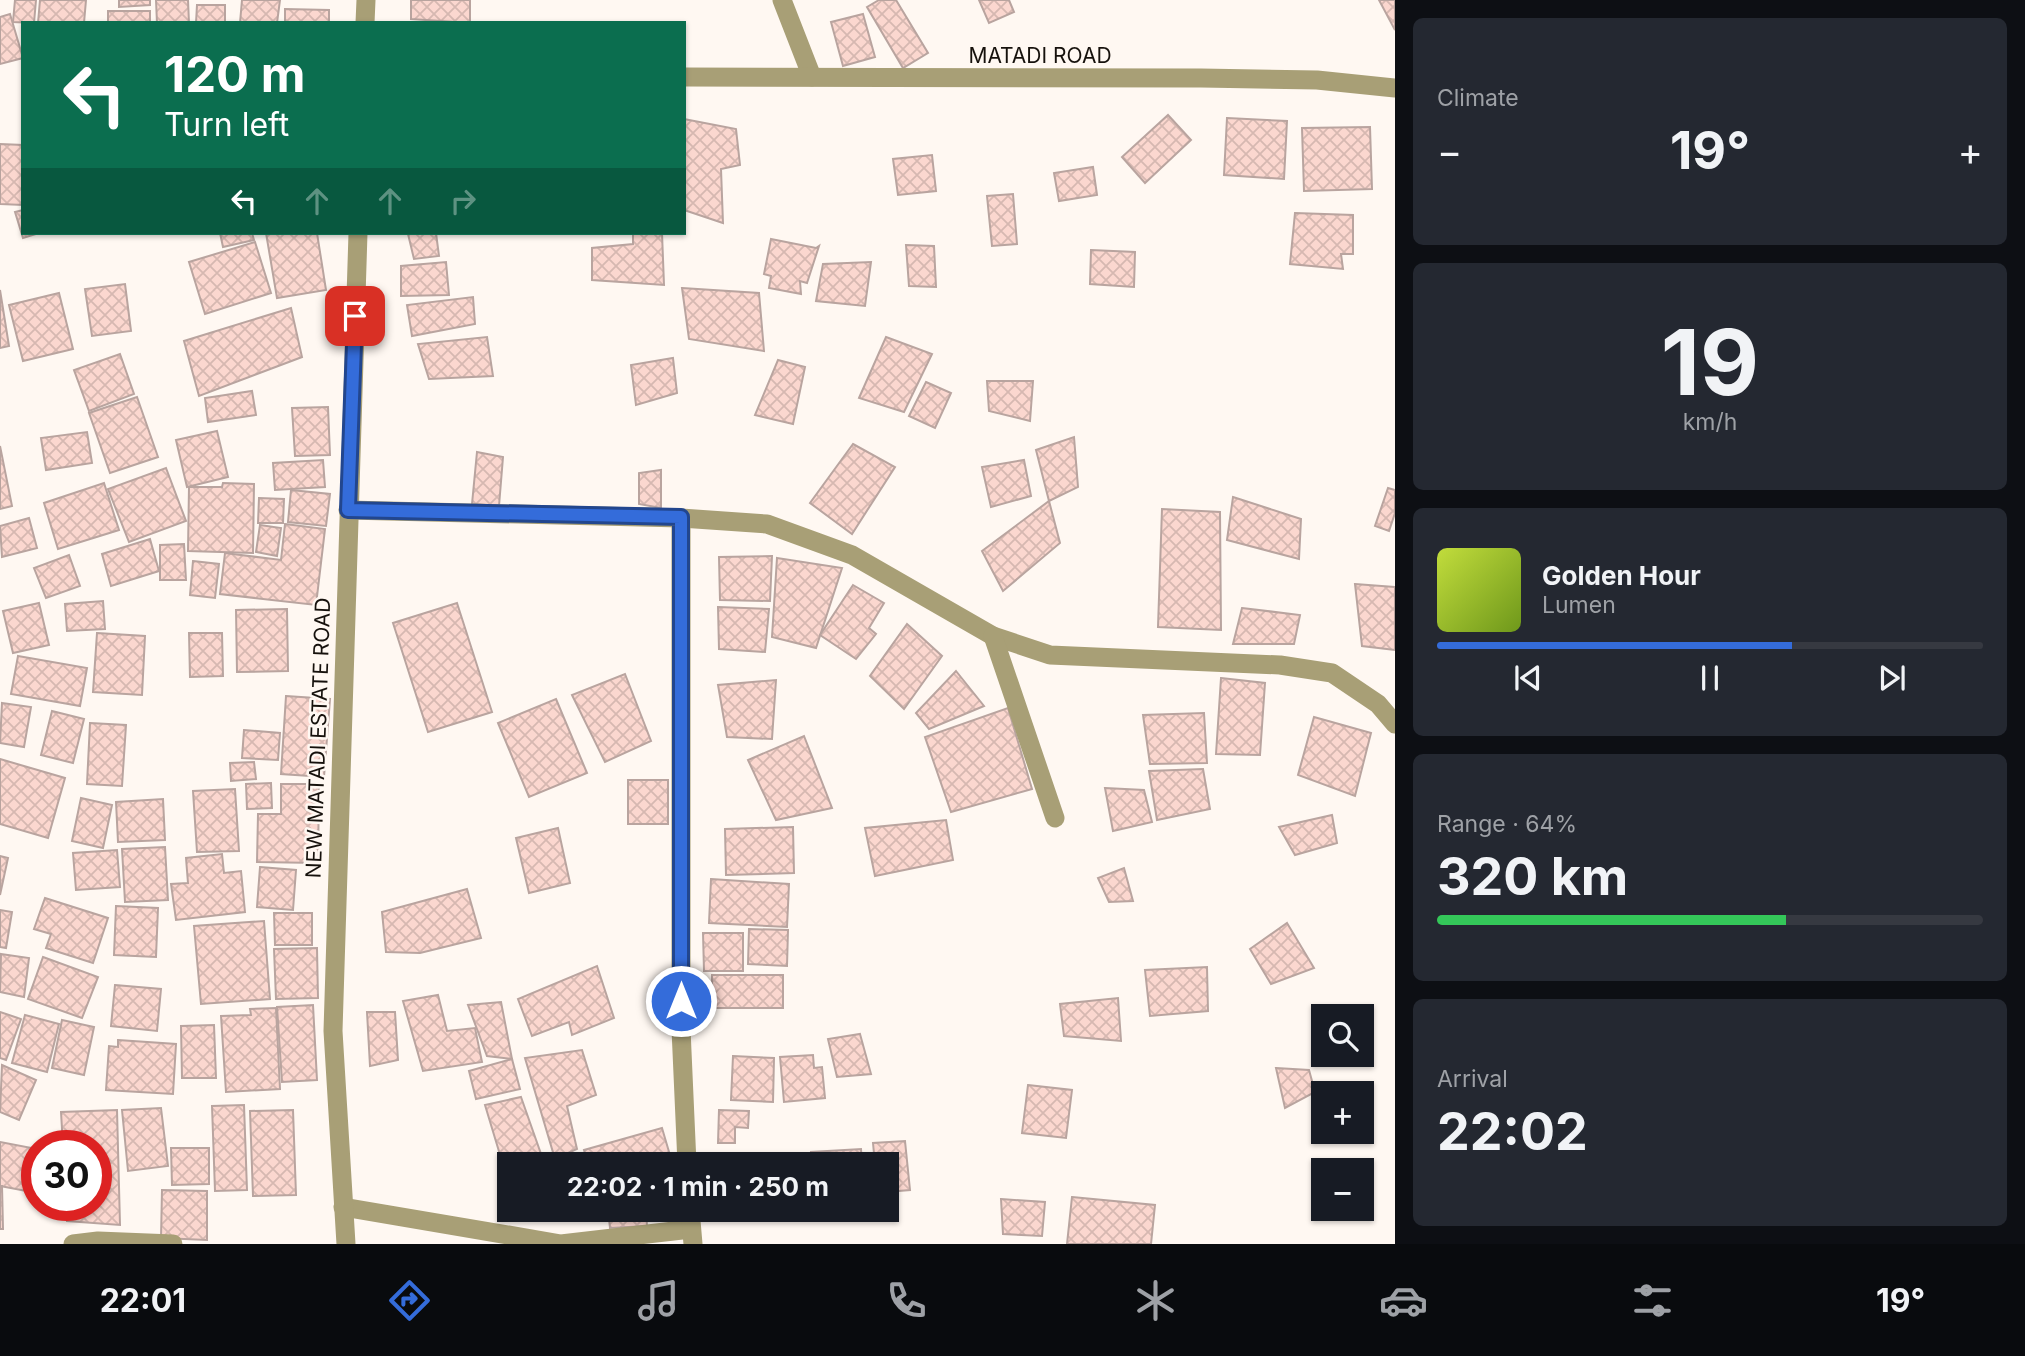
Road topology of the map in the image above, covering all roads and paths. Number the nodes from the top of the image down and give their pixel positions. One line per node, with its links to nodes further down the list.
1 (366, 0): 3 (street)
2 (782, 0): 5 (street)
3 (365, 21)
4 (686, 77): 5 (street, MATADI ROAD)
5 (812, 77): 6 (street, MATADI ROAD)
6 (1395, 88)
7 (358, 235): 8 (street, NEW MATADI ESTATE ROAD)
8 (348, 510): 9 (street); 14 (street, NEW MATADI ESTATE ROAD)
9 (681, 517): 10 (street); 13 (street)
10 (993, 636): 11 (street); 12 (street)
11 (1395, 724)
12 (1055, 818)
13 (686, 1152)
14 (344, 1208): 15 (street); 18 (street, NEW MATADI ESTATE ROAD)
15 (692, 1237)
16 (73, 1244): 17 (street)
17 (173, 1244)
18 (346, 1244)

